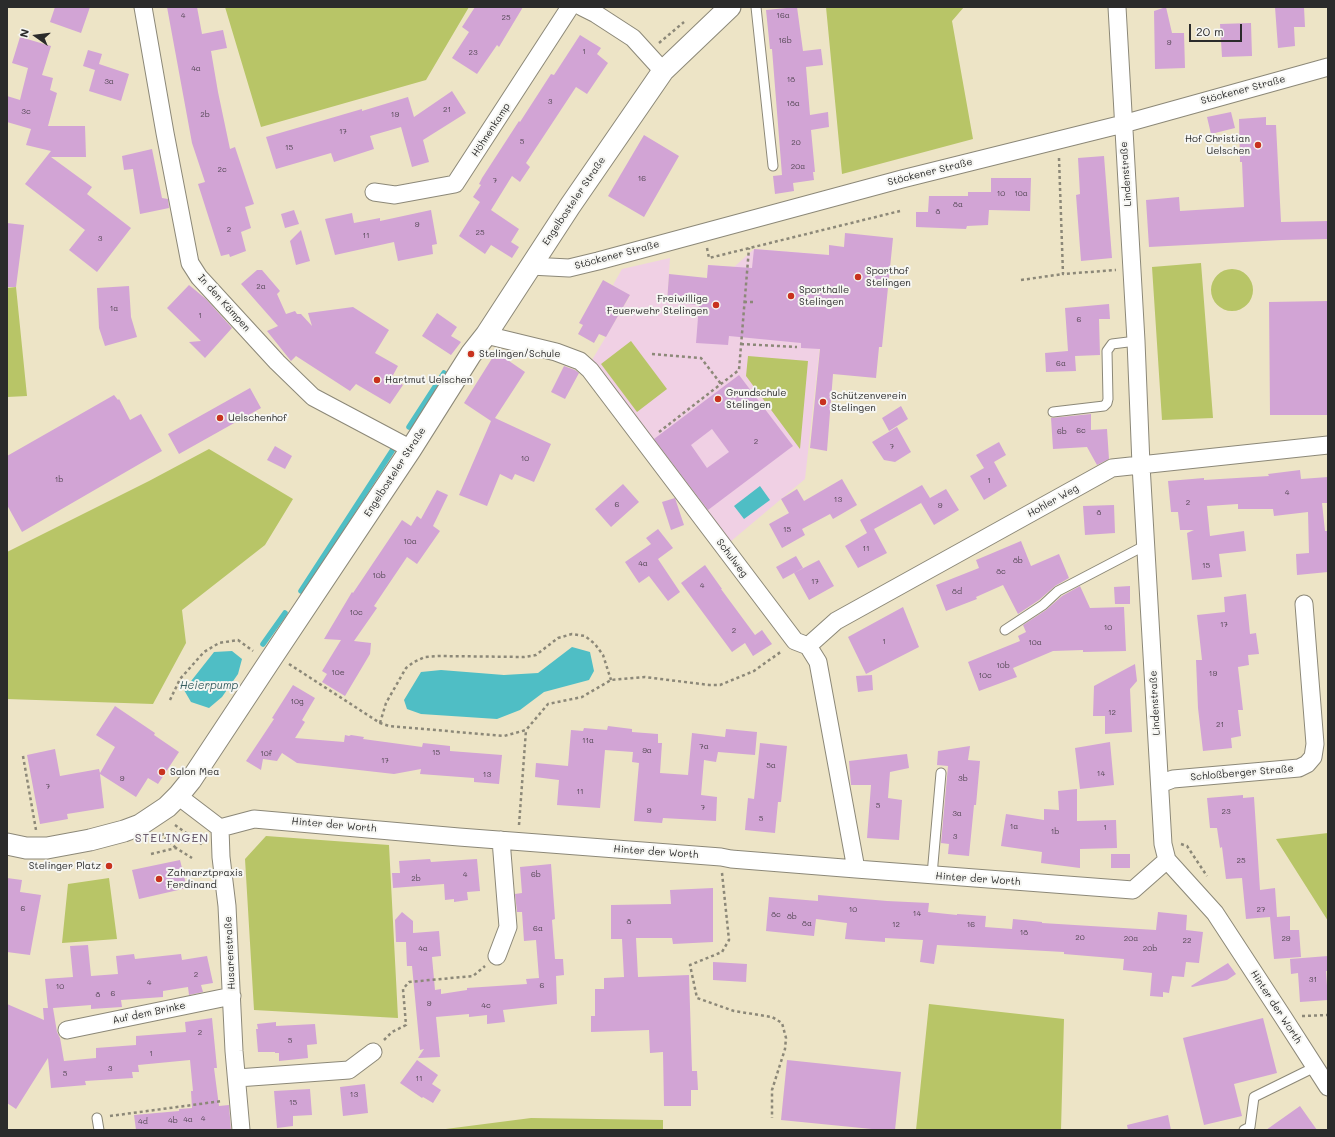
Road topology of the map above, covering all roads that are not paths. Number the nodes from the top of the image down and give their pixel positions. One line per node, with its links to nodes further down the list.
1 (143, 7): 17 (street, In den Kämpen)
2 (570, 7): 11 (street, Höhnenkamp)
3 (582, 7): 8 (street)
4 (730, 7): 8 (street, Engelbosteler Straße)
5 (756, 7): 10 (lane)
6 (1117, 7): 9 (street, Lindenstraße)
7 (1328, 67): 9 (street, Stöckener Straße)
8 (663, 71): 12 (street, Engelbosteler Straße)
9 (1123, 124): 12 (street, Stöckener Straße); 14 (street, Lindenstraße)
10 (773, 166)
11 (374, 192)
12 (530, 266): 13 (street, Engelbosteler Straße)
13 (486, 335): 17 (street, Engelbosteler Straße); 22 (street, Schulweg)
14 (1136, 341): 15 (lane); 18 (street, Lindenstraße)
15 (1053, 412)
16 (1328, 445): 18 (street, Hohler Weg)
17 (411, 449): 25 (street, Engelbosteler Straße)
18 (1141, 465): 19 (street, Lindenstraße); 22 (street, Hohler Weg)
19 (1146, 545): 21 (lane); 24 (street, Lindenstraße)
20 (1304, 604): 24 (street, Schloßberger Straße)
21 (1005, 630)
22 (802, 644): 30 (street, Schulweg)
23 (941, 773): 31 (lane)
24 (1160, 784): 29 (street, Lindenstraße)
25 (178, 796): 26 (street); 28 (street, Engelbosteler Straße)
26 (220, 828): 27 (street, Hinter der Worth); 33 (street, Husarenstraße)
27 (509, 841): 30 (street, Hinter der Worth); 32 (street)
28 (7, 844)
29 (1167, 860): 31 (street, Hinter der Worth); 36 (street, Hinter der Worth)
30 (856, 869): 31 (street, Hinter der Worth)
31 (932, 875)
32 (498, 956)
33 (232, 996): 34 (street, Auf dem Brinke); 37 (street, Husarenstraße)
34 (67, 1030)
35 (373, 1052): 37 (street)
36 (1315, 1067): 38 (street, Hinter der Worth); 42 (lane)
37 (237, 1078): 41 (street, Husarenstraße)
38 (1328, 1087)
39 (97, 1118): 40 (lane)
40 (99, 1130)
41 (241, 1130)
42 (1244, 1130)

